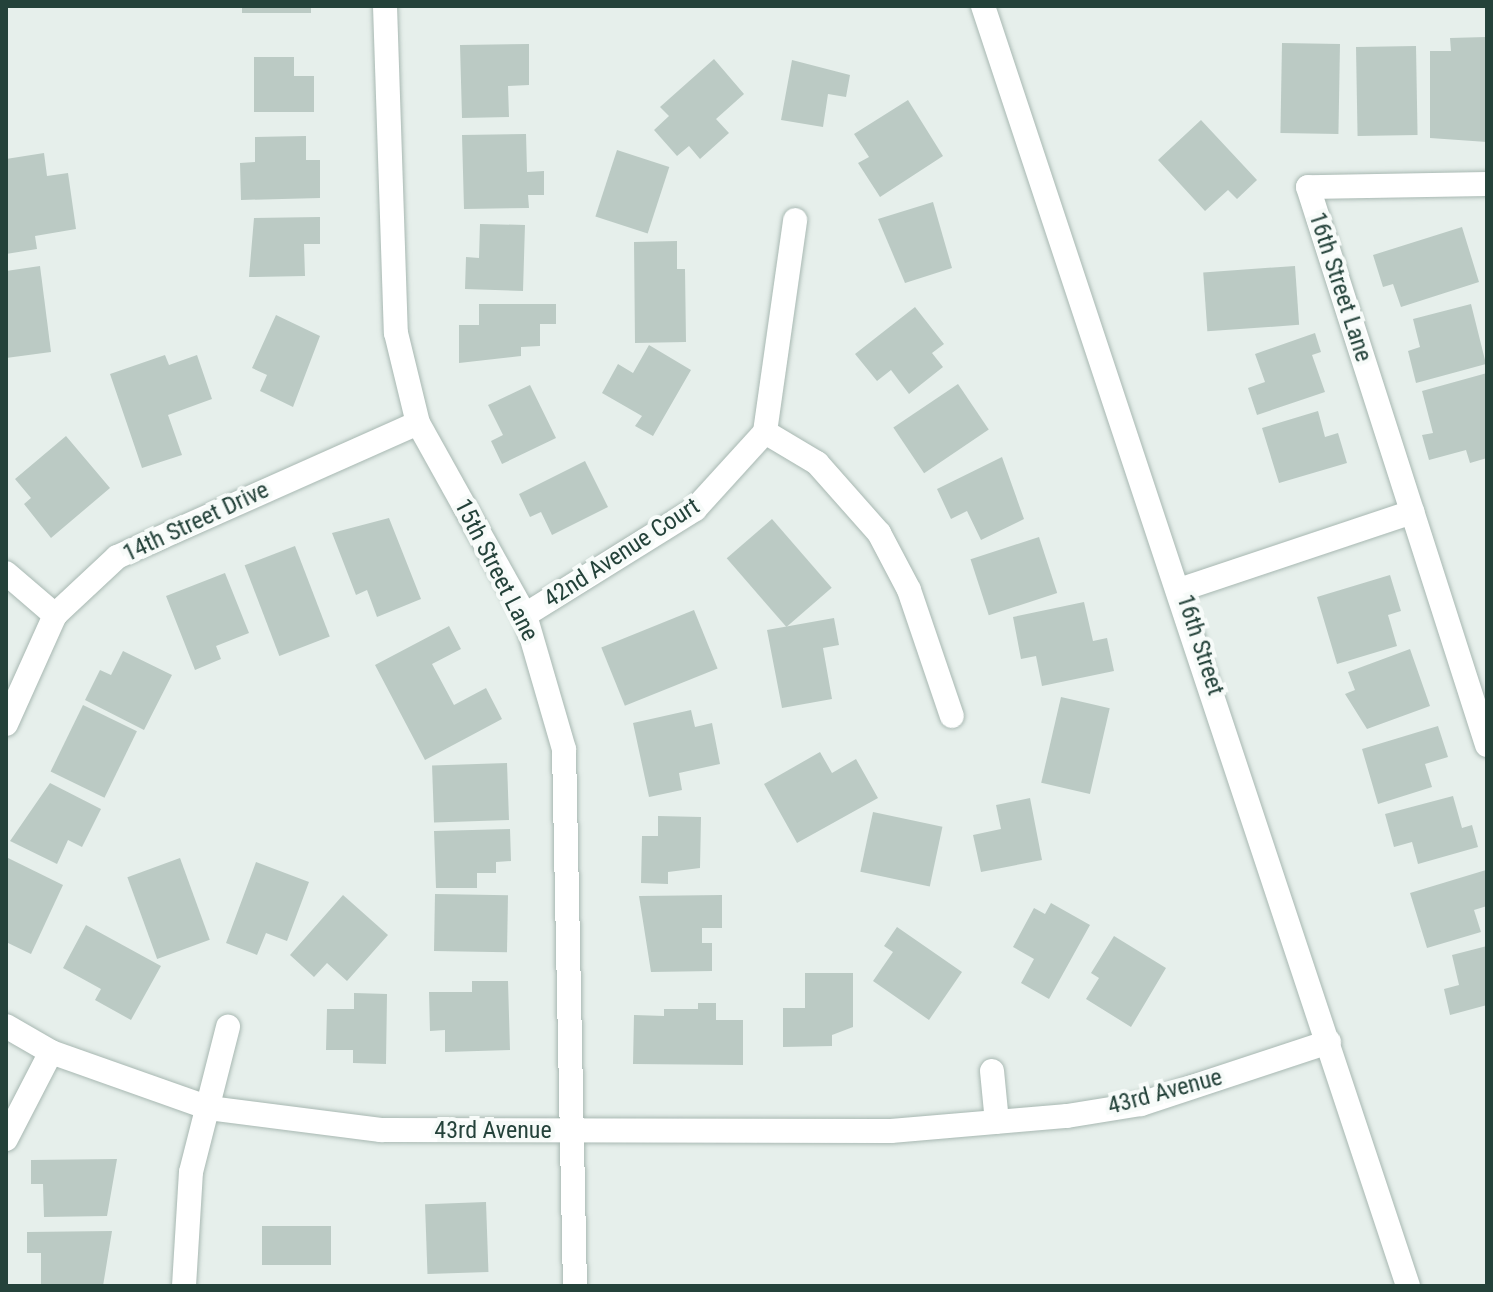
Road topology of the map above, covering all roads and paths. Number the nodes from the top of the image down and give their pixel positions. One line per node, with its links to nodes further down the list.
1 (385, 6): 5 (street, 15th Street Lane)
2 (983, 6): 9 (street, 16th Street)
3 (1487, 184): 7 (street, 16th Street Lane)
4 (795, 220): 6 (street)
5 (418, 423): 10 (street, 14th Street Drive); 11 (street, 15th Street Lane)
6 (765, 432): 11 (street, 42nd Avenue Court); 12 (street)
7 (1412, 512): 9 (street); 14 (street, 16th Street Lane)
8 (6, 573): 10 (street)
9 (1182, 589): 17 (street, 16th Street)
10 (55, 615): 13 (street, 14th Street Drive)
11 (525, 615): 22 (street, 15th Street Lane)
12 (952, 716)
13 (6, 724)
14 (1487, 745)
15 (6, 1026): 18 (street, 43rd Avenue)
16 (228, 1027): 20 (street)
17 (1329, 1042): 21 (street, 43rd Avenue); 26 (street, 16th Street)
18 (51, 1052): 20 (street, 43rd Avenue); 23 (street)
19 (992, 1071): 21 (street)
20 (209, 1108): 22 (street, 43rd Avenue); 24 (street)
21 (997, 1122): 22 (street, 43rd Avenue)
22 (574, 1131): 25 (street, 15th Street Lane)
23 (6, 1139)
24 (184, 1286)
25 (575, 1286)
26 (1408, 1286)

